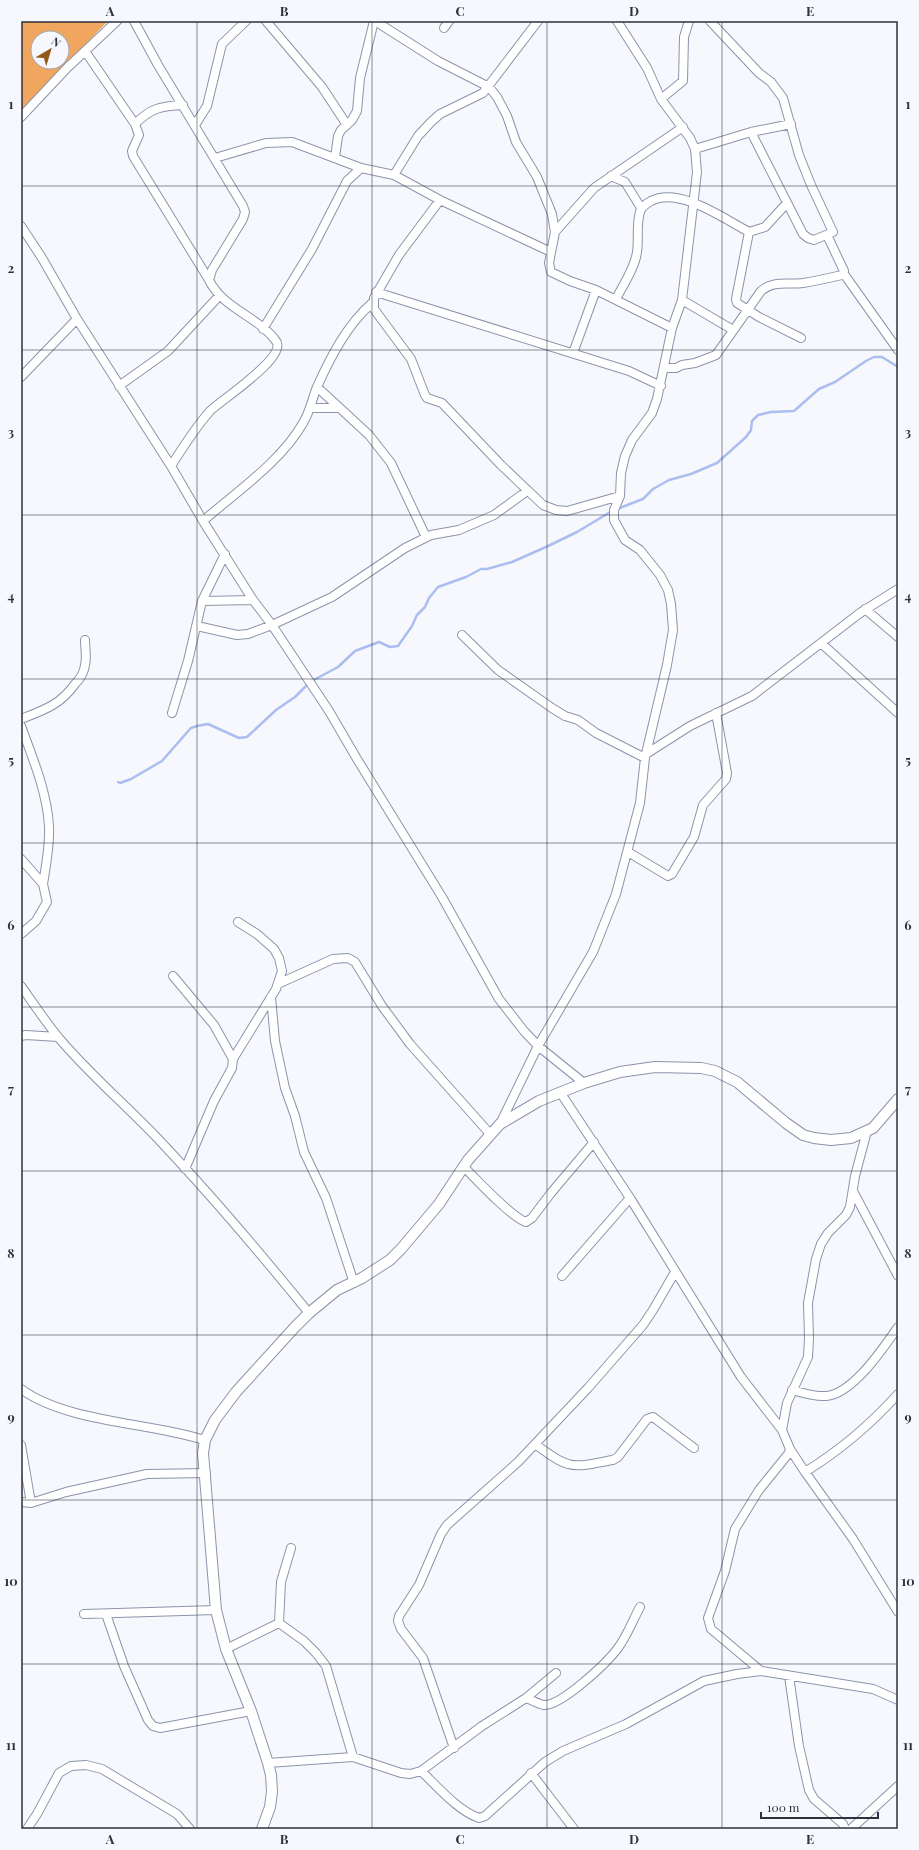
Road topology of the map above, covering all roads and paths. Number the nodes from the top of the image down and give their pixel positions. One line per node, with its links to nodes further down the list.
1 (117, 21): 10 (street)
2 (134, 21): 13 (street)
3 (246, 21): 17 (street)
4 (266, 21): 18 (street)
5 (375, 21): 11 (street); 18 (street)
6 (538, 21): 11 (street)
7 (618, 21): 12 (street)
8 (689, 21): 12 (street)
9 (710, 21): 16 (street)
10 (85, 51): 14 (street); 15 (street)
11 (489, 87): 25 (street); 32 (street)
12 (661, 99): 19 (street)
13 (183, 105): 15 (street); 17 (street)
14 (21, 117)
15 (135, 124): 37 (street)
16 (791, 124): 20 (street); 34 (street)
17 (195, 125): 22 (street)
18 (347, 125): 23 (street)
19 (683, 127): 21 (street); 26 (street)
20 (751, 132): 21 (street); 29 (street)
21 (695, 149): 28 (street)
22 (215, 158): 23 (street); 37 (street)
23 (335, 158): 24 (street)
24 (361, 168): 25 (street); 47 (street)
25 (394, 175): 27 (street)
26 (611, 176): 30 (street); 32 (street)
27 (440, 200): 35 (street); 39 (street)
28 (694, 203): 30 (street); 33 (street); 42 (street)
29 (787, 203): 33 (street); 34 (street)
30 (642, 208): 41 (street)
31 (21, 226): 45 (street)
32 (555, 232): 35 (street)
33 (750, 232): 44 (street)
34 (827, 235): 36 (street)
35 (551, 252): 38 (street)
36 (844, 274): 44 (street); 50 (street)
37 (209, 280): 40 (street)
38 (596, 290): 41 (street); 51 (street)
39 (376, 292): 43 (street); 51 (street)
40 (219, 296): 47 (street); 54 (street)
41 (616, 299): 46 (street)
42 (682, 300): 46 (street); 48 (street)
43 (372, 304): 56 (street); 60 (street)
44 (747, 310): 48 (street); 49 (street)
45 (77, 319): 53 (street); 54 (street)
46 (672, 328): 52 (street)
47 (263, 329): 59 (street)
48 (733, 330): 52 (street)
49 (801, 338)
50 (898, 350)
51 (573, 354): 55 (street)
52 (664, 368): 55 (street)
53 (21, 377)
54 (119, 386): 59 (street)
55 (661, 386): 61 (street)
56 (317, 387): 57 (street); 58 (street)
57 (310, 408): 58 (street); 62 (street)
58 (339, 408): 63 (street)
59 (171, 466): 62 (street)
60 (527, 491): 61 (street); 63 (street)
61 (620, 496): 80 (street)
62 (203, 521): 64 (street)
63 (426, 537): 70 (street)
64 (225, 554): 66 (street); 67 (street)
65 (898, 589): 68 (street)
66 (253, 600): 67 (street); 70 (street)
67 (202, 601): 69 (street)
68 (865, 609): 72 (street); 74 (street)
69 (197, 626): 70 (street); 75 (street)
70 (272, 626): 92 (street)
71 (462, 635): 80 (street)
72 (898, 637)
73 (85, 640): 78 (street)
74 (821, 643): 76 (street); 77 (street)
75 (172, 713)
76 (716, 713): 80 (street); 81 (street)
77 (898, 713)
78 (21, 719)
79 (21, 726): 83 (street)
80 (646, 756): 81 (street)
81 (628, 852): 92 (street)
82 (21, 859): 83 (street)
83 (43, 884): 85 (street)
84 (238, 922): 87 (street)
85 (21, 934)
86 (173, 976): 93 (street)
87 (280, 983): 89 (street); 99 (street)
88 (21, 986): 91 (street)
89 (271, 996): 93 (street); 108 (street)
90 (21, 1036): 91 (street)
91 (58, 1037): 102 (street)
92 (538, 1046): 94 (street); 97 (street)
93 (233, 1059): 102 (street)
94 (584, 1083): 95 (street); 98 (street)
95 (560, 1092): 97 (street); 100 (street)
96 (898, 1098): 98 (street)
97 (500, 1124): 99 (street)
98 (867, 1131): 103 (street)
99 (491, 1135): 101 (street)
100 (594, 1142): 101 (street); 104 (street)
101 (464, 1167): 108 (street)
102 (185, 1169): 109 (street)
103 (853, 1191): 107 (street); 112 (street)
104 (630, 1198): 105 (street); 106 (street)
105 (675, 1272): 114 (street); 116 (street)
106 (562, 1276)
107 (898, 1276)
108 (354, 1282): 109 (street)
109 (309, 1313): 115 (street)
110 (898, 1326): 112 (street)
111 (21, 1389): 115 (street)
112 (792, 1390): 114 (street)
113 (898, 1394): 120 (street)
114 (782, 1430): 119 (street)
115 (205, 1440): 121 (street)
116 (535, 1444): 118 (street); 138 (street)
117 (21, 1445): 123 (street)
118 (694, 1448)
119 (790, 1449): 120 (street); 132 (street)
120 (805, 1472): 127 (street)
121 (206, 1473): 123 (street); 126 (street)
122 (21, 1502): 123 (street)
123 (30, 1503)
124 (291, 1548): 130 (street)
125 (640, 1607): 135 (street)
126 (216, 1610): 129 (street); 131 (street)
127 (898, 1612)
128 (84, 1614): 129 (street)
129 (106, 1614): 137 (street)
130 (279, 1623): 131 (street); 139 (street)
131 (226, 1649): 137 (street)
132 (761, 1671): 134 (street); 142 (street)
133 (556, 1673): 135 (street)
134 (790, 1676): 136 (street); 148 (street)
135 (526, 1698): 138 (street)
136 (898, 1700)
137 (251, 1711): 140 (street)
138 (454, 1748): 141 (street)
139 (353, 1757): 140 (street); 141 (street)
140 (268, 1763): 147 (street)
141 (421, 1771): 142 (street)
142 (531, 1773): 144 (street)
143 (898, 1786): 149 (street)
144 (573, 1828)
145 (26, 1829): 146 (street)
146 (190, 1829)
147 (262, 1829)
148 (845, 1829)
149 (850, 1829)

